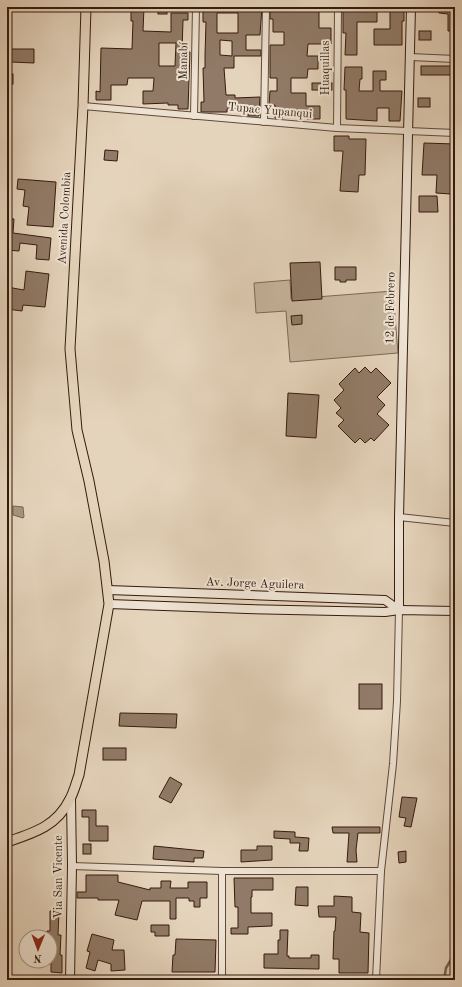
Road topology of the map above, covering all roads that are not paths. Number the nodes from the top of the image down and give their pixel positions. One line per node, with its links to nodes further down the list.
1 (86, 7): 8 (main road, Avenida Colombia)
2 (196, 7): 9 (street, Manabí)
3 (266, 7): 10 (street)
4 (338, 7): 11 (street, Huaquillas)
5 (411, 7): 6 (street, 12 de Febrero)
6 (410, 57): 7 (street); 12 (street, 12 de Febrero)
7 (455, 59)
8 (83, 106): 9 (street, Tupac Yupanqui); 16 (main road, Avenida Colombia)
9 (194, 116): 10 (street, Tupac Yupanqui)
10 (264, 122): 11 (street, Tupac Yupanqui)
11 (337, 128): 12 (street, Tupac Yupanqui)
12 (409, 132): 13 (street, Tupac Yupanqui); 14 (street, 12 de Febrero)
13 (455, 133)
14 (399, 518): 15 (street); 18 (street, 12 de Febrero)
15 (455, 523)
16 (108, 590): 17 (main road, Avenida Colombia); 18 (street, Av. Jorge Aguilera)
17 (109, 604): 18 (street, Av. Jorge Aguilera); 20 (main road, Avenida Colombia)
18 (399, 610): 19 (street, Av. Jorge Aguilera); 24 (street)
19 (455, 612)
20 (71, 799): 21 (main road, Avenida Colombia); 22 (street, Via San Vicente)
21 (7, 842)
22 (72, 866): 23 (street); 25 (street, Via San Vicente)
23 (222, 871): 24 (street); 28 (street)
24 (381, 871): 29 (street)
25 (70, 980)
26 (90, 980): 27 (street)
27 (172, 980)
28 (222, 980)
29 (315, 980)

